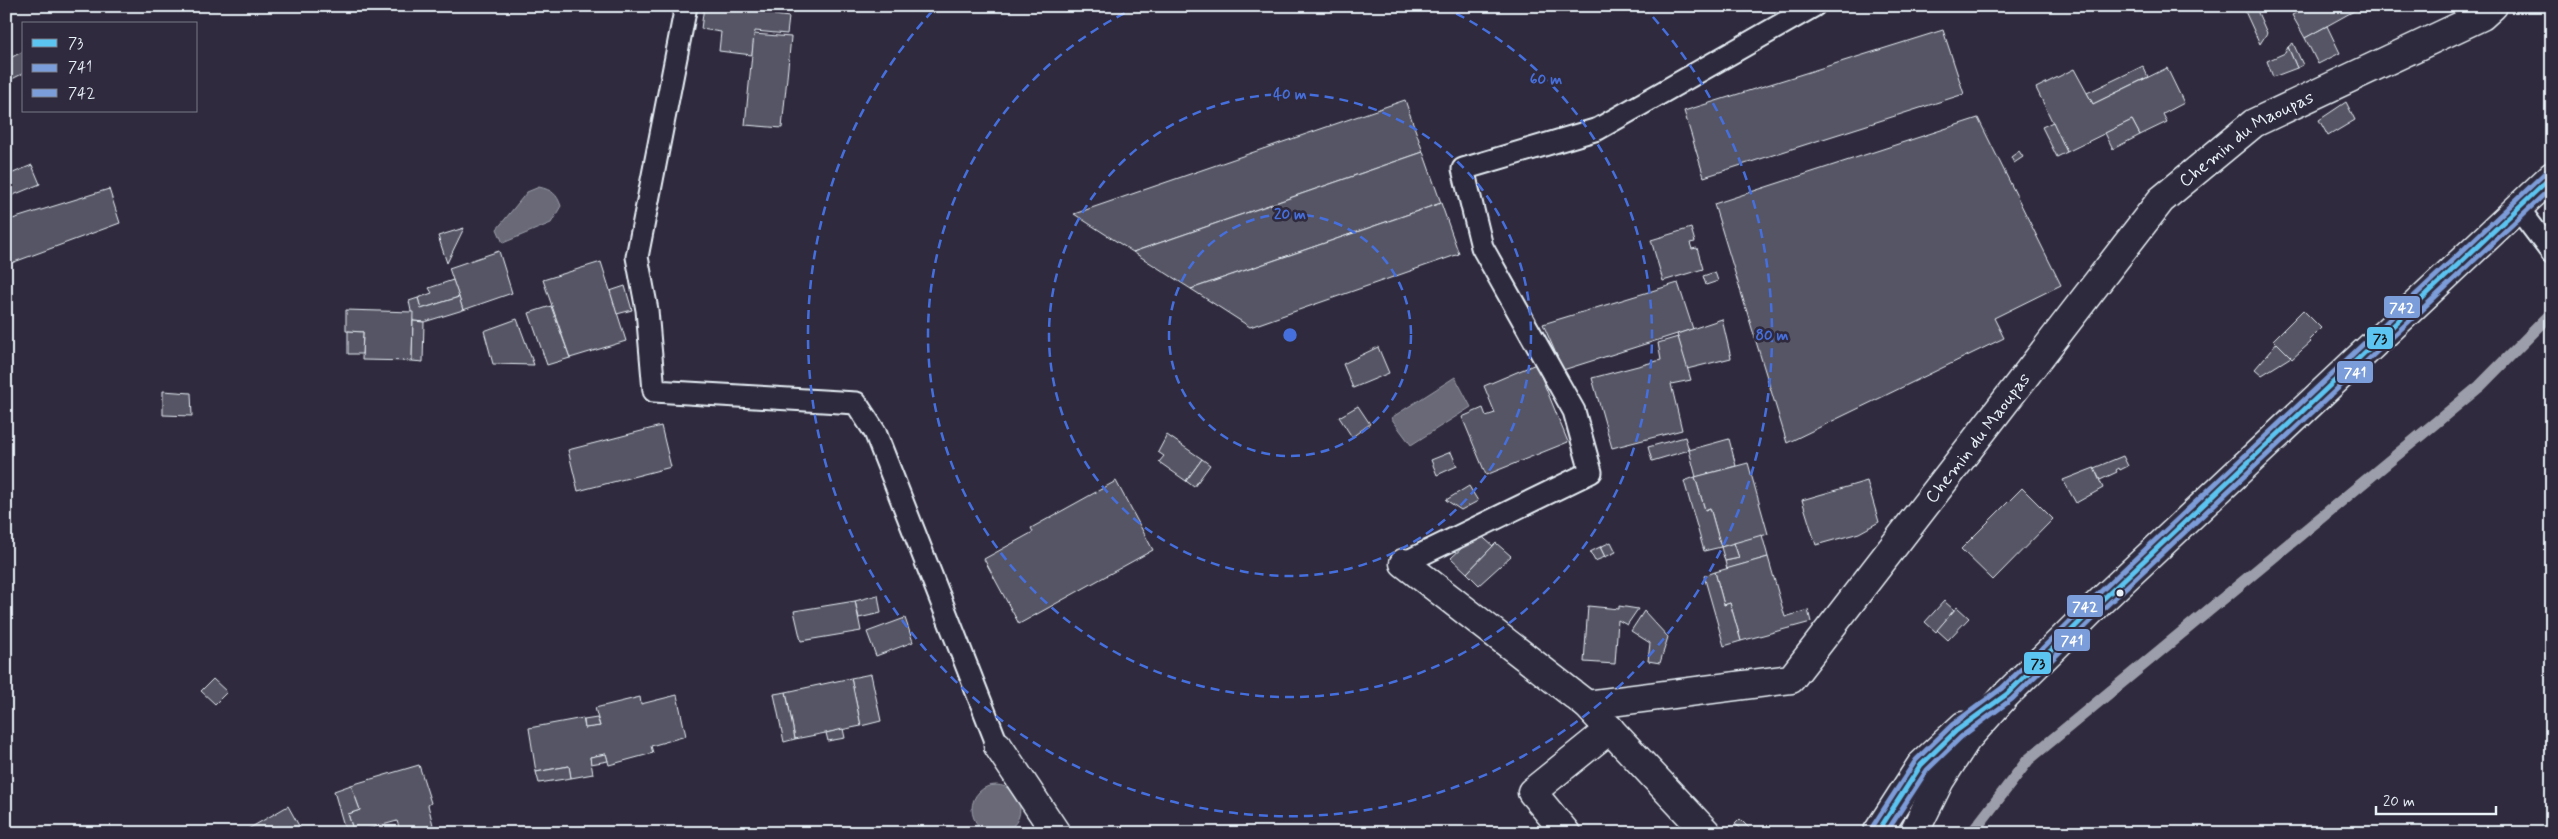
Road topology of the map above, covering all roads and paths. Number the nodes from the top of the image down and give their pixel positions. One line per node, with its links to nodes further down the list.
1 (686, 6): 11 (lane)
2 (1814, 6): 7 (lane)
3 (2493, 6): 9 (street, Chemin du Maoupas)
4 (2552, 176): 5 (street)
5 (2518, 208): 6 (lane); 8 (street)
6 (2552, 253)
7 (1404, 563): 9 (street)
8 (2007, 694): 12 (street); 16 (street)
9 (1587, 705): 10 (street)
10 (1610, 730): 14 (street); 15 (street)
11 (998, 746): 13 (street)
12 (1875, 830)
13 (1056, 833)
14 (1566, 833)
15 (1708, 833)
16 (1914, 833)

